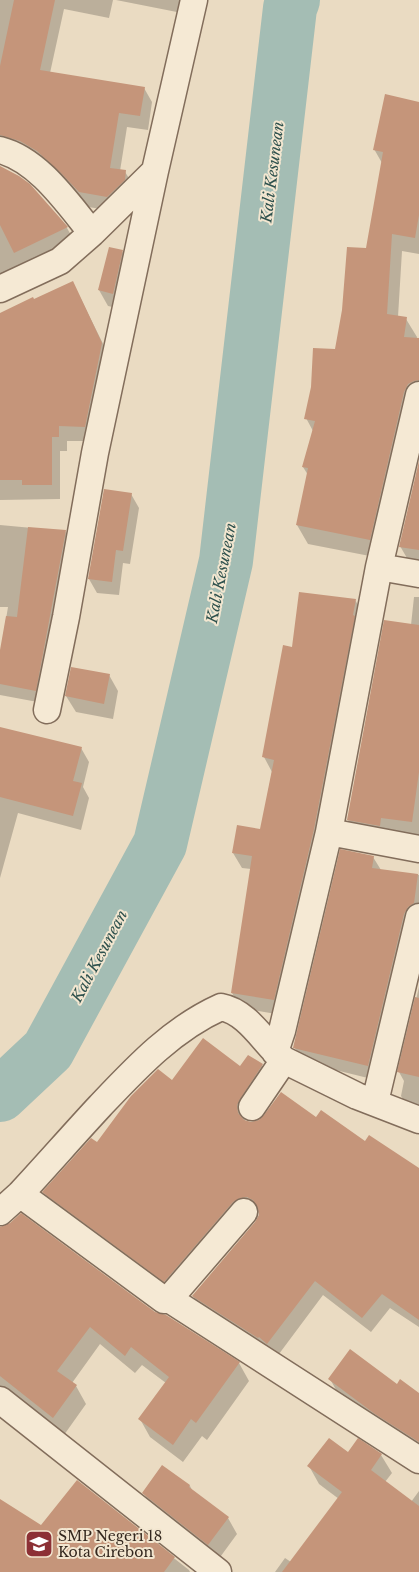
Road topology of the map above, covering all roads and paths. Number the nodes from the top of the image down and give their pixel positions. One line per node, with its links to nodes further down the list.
1 (194, 0): 3 (street)
2 (0, 150): 4 (street)
3 (155, 171): 4 (street); 9 (street)
4 (92, 233): 5 (street)
5 (0, 289)
6 (418, 407): 7 (street)
7 (379, 567): 8 (street); 10 (street)
8 (419, 574)
9 (47, 710)
10 (329, 832): 11 (street); 13 (street)
11 (419, 849)
12 (419, 917): 14 (street)
13 (280, 1056): 14 (street); 15 (street); 17 (street)
14 (374, 1102): 16 (street)
15 (252, 1107)
16 (419, 1120)
17 (20, 1194): 18 (street); 20 (street)
18 (0, 1212)
19 (244, 1212): 20 (street)
20 (169, 1299): 22 (street)
21 (0, 1400): 23 (street)
22 (419, 1460)
23 (218, 1572)

